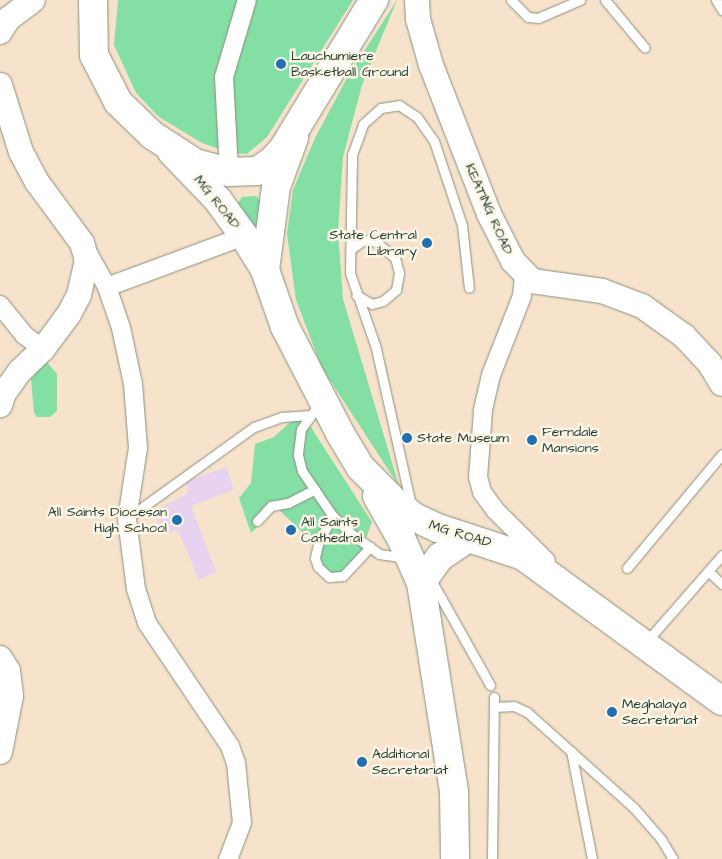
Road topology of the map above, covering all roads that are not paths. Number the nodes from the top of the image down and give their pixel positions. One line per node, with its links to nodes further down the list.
1 (33, 0): 11 (street)
2 (93, 0): 15 (main road)
3 (247, 0): 16 (street)
4 (374, 0): 14 (main road)
5 (417, 0): 21 (street, KEATING ROAD)
6 (511, 0): 7 (lane)
7 (580, 0)
8 (605, 0): 12 (lane)
9 (716, 0): 10 (lane)
10 (722, 10)
11 (0, 32)
12 (645, 48)
13 (0, 85): 18 (street)
14 (304, 114): 16 (main road); 20 (main road, MG ROAD)
15 (161, 141): 16 (main road); 17 (main road, MG ROAD)
16 (229, 172)
17 (244, 236): 20 (main road, MG ROAD); 22 (street)
18 (82, 243): 22 (street); 26 (street)
19 (351, 249): 23 (lane); 24 (lane); 24 (lane)
20 (265, 270): 29 (main road, MG ROAD)
21 (524, 274): 27 (street, KEATING ROAD); 44 (street)
22 (107, 287): 35 (street)
23 (469, 288)
24 (356, 295): 34 (lane)
25 (0, 306): 26 (street)
26 (43, 349): 28 (street)
27 (722, 384)
28 (0, 405)
29 (316, 408): 31 (main road, MG ROAD); 32 (lane); 35 (lane)
30 (722, 454): 40 (lane)
31 (360, 467): 34 (main road, MG ROAD); 41 (main road)
32 (314, 489): 33 (lane); 36 (lane)
33 (333, 516): 38 (lane); 38 (lane)
34 (414, 517): 37 (main road, MG ROAD)
35 (127, 519): 51 (street)
36 (257, 521)
37 (468, 538): 41 (main road); 44 (main road, MG ROAD)
38 (370, 547): 41 (lane)
39 (722, 555): 42 (lane)
40 (627, 568)
41 (420, 571): 47 (lane); 52 (main road)
42 (708, 571): 43 (lane); 45 (lane)
43 (722, 584)
44 (588, 602): 45 (main road, MG ROAD)
45 (645, 643): 48 (main road, MG ROAD)
46 (0, 658): 50 (street)
47 (490, 685)
48 (722, 701)
49 (571, 751): 53 (lane); 54 (lane); 55 (lane)
50 (0, 752)
51 (228, 859)
52 (455, 859)
53 (492, 859)
54 (592, 859)
55 (673, 859)

